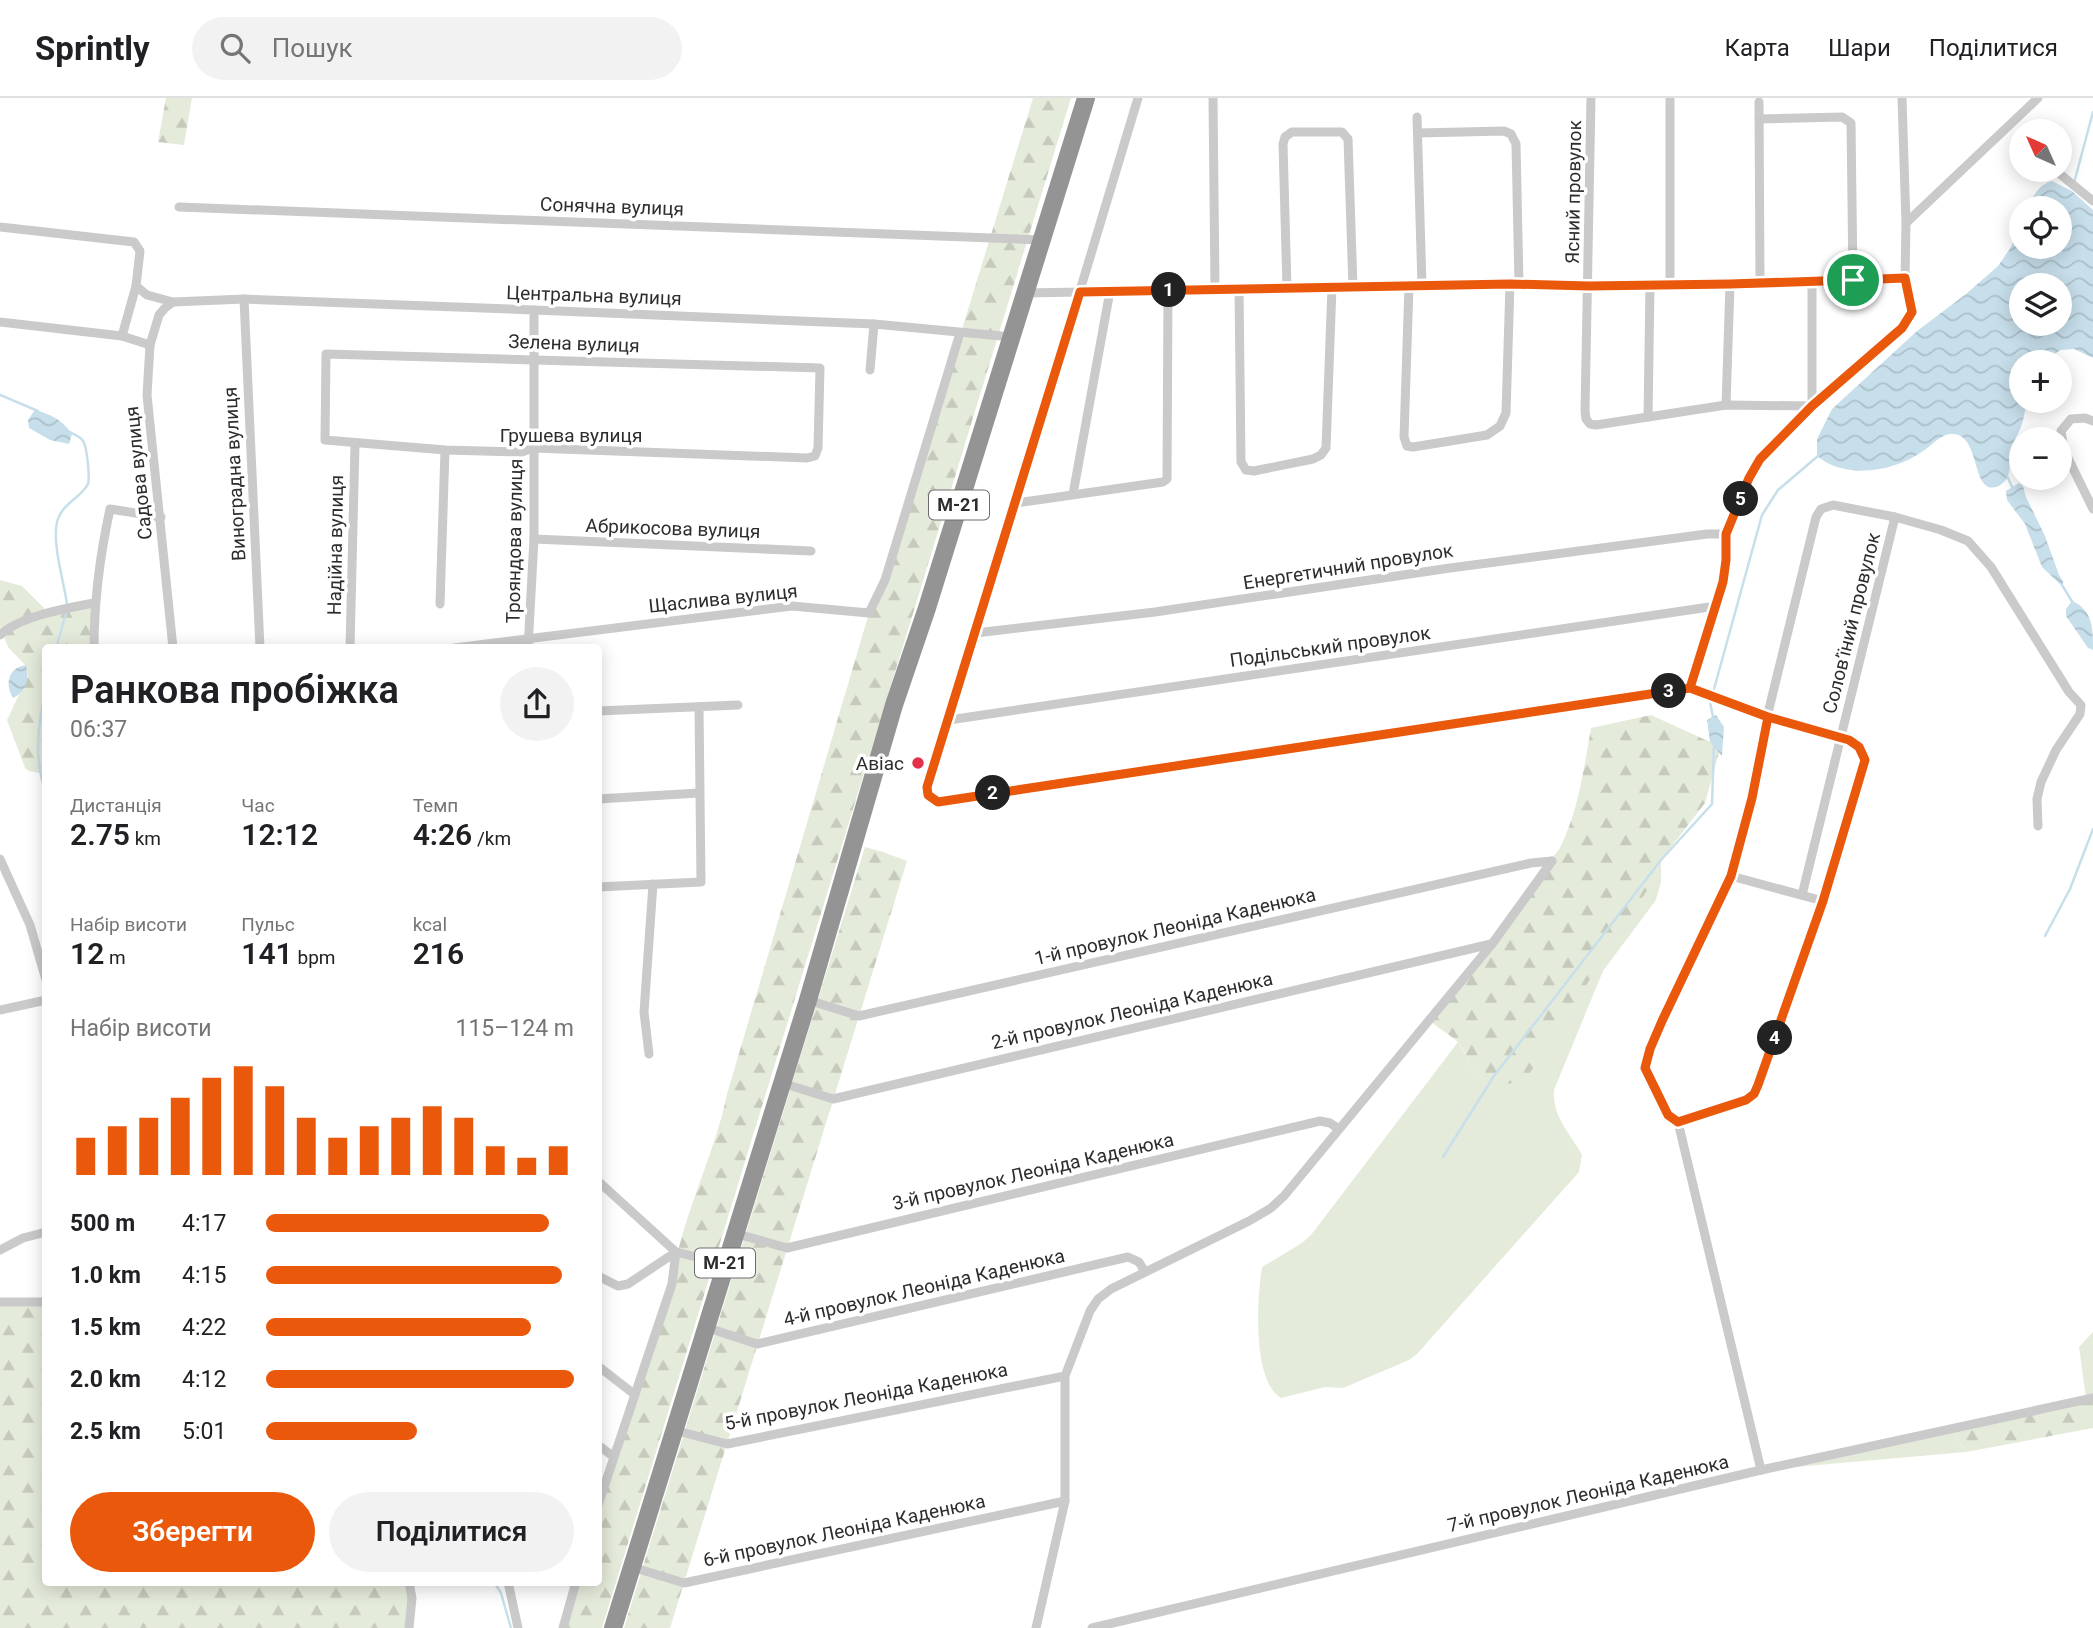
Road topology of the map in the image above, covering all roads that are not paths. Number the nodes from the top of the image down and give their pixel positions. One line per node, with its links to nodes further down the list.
1 (1086, 98): 17 (highway, М-21)
2 (1138, 98): 37 (street)
3 (1213, 98): 33 (street)
4 (1591, 98): 29 (street, Ясний провулок)
5 (1670, 98): 23 (street)
6 (1902, 98): 15 (street)
7 (2038, 98): 15 (street)
8 (1759, 102): 10 (street)
9 (1417, 117): 11 (street)
10 (1759, 119): 19 (street); 21 (street)
11 (1418, 133): 22 (street); 28 (street)
12 (2069, 182): 13 (street)
13 (2093, 201)
14 (179, 207): 17 (street, Сонячна вулиця)
15 (1906, 223): 18 (street)
16 (0, 227): 26 (street)
17 (1042, 240): 38 (highway, М-21)
18 (1905, 278): 19 (street); 53 (street)
19 (1853, 280): 20 (street)
20 (1812, 282): 21 (street); 53 (street)
21 (1760, 283): 24 (street)
22 (1514, 284): 27 (street); 28 (street); 29 (street)
23 (1670, 284): 24 (street); 25 (street)
24 (1730, 284): 52 (street)
25 (1650, 285): 29 (street); 54 (street)
26 (136, 286): 40 (street); 45 (street)
27 (1409, 286): 28 (street); 31 (street)
28 (1422, 286)
29 (1589, 286): 54 (street, Ясний провулок)
30 (1332, 287): 31 (street); 32 (street); 34 (street)
31 (1353, 287): 32 (street)
32 (1287, 288): 34 (street)
33 (1215, 289): 34 (street); 35 (street)
34 (1239, 289)
35 (1168, 290): 36 (street); 59 (street)
36 (1110, 291): 37 (street); 59 (street)
37 (1080, 292): 38 (street); 60 (street)
38 (1025, 293): 46 (highway, М-21)
39 (244, 299): 40 (street, Центральна вулиця); 41 (street, Центральна вулиця); 75 (street, Виноградна вулиця)
40 (173, 302): 47 (street, Садова вулиця)
41 (534, 310): 43 (street, Центральна вулиця); 49 (street, Трояндова вулиця)
42 (0, 322): 45 (street)
43 (874, 324): 44 (street, Центральна вулиця); 51 (street)
44 (960, 333): 46 (street, Центральна вулиця); 72 (street, Щаслива вулиця)
45 (122, 336): 47 (street)
46 (1012, 337): 97 (highway, М-21)
47 (150, 345): 62 (street, Садова вулиця)
48 (326, 354): 49 (street, Зелена вулиця); 56 (street, Грушева вулиця)
49 (535, 359): 50 (street, Зелена вулиця); 57 (street, Трояндова вулиця)
50 (820, 368): 57 (street, Грушева вулиця)
51 (870, 370)
52 (1726, 405): 53 (street); 54 (street)
53 (1812, 406): 64 (street)
54 (1648, 417)
55 (2093, 421): 61 (street)
56 (355, 444): 58 (street, Грушева вулиця); 76 (street, Надійна вулиця)
57 (533, 448): 58 (street, Грушева вулиця); 65 (street, Трояндова вулиця)
58 (445, 450): 68 (street)
59 (1073, 494): 60 (street)
60 (1016, 503): 70 (street)
61 (2093, 509)
62 (161, 517): 67 (street); 74 (street, Садова вулиця)
63 (1895, 517): 83 (street, Соловʼїний провулок); 85 (street, Соловʼїний провулок); 88 (street, Соловʼїний провулок)
64 (1726, 534): 69 (street); 70 (street, Енергетичний провулок)
65 (534, 539): 66 (street, Абрикосова вулиця); 72 (street, Трояндова вулиця)
66 (811, 551)
67 (94, 603): 71 (street); 73 (street)
68 (440, 604)
69 (1716, 606): 79 (street); 84 (street, Подільський провулок)
70 (976, 634): 84 (street)
71 (0, 635)
72 (529, 637): 77 (street, Щаслива вулиця); 78 (street, Трояндова вулиця)
73 (94, 644)
74 (173, 644)
75 (260, 644)
76 (350, 644)
77 (481, 644)
78 (528, 644)
79 (1690, 688): 83 (street, Соловʼїний провулок); 84 (street)
80 (738, 705): 81 (street)
81 (699, 707): 82 (street); 86 (street)
82 (602, 711)
83 (1768, 717): 85 (street, Соловʼїний провулок); 90 (street, Соловʼїний провулок)
84 (949, 720)
85 (1841, 737): 93 (street, Соловʼїний провулок); 94 (street, Соловʼїний провулок)
86 (699, 793): 87 (street); 91 (street)
87 (602, 799)
88 (2038, 826)
89 (0, 859): 96 (street)
90 (1731, 876): 93 (street); 102 (street, Соловʼїний провулок)
91 (653, 884): 92 (street); 100 (street)
92 (602, 887)
93 (1802, 895): 94 (street)
94 (1823, 901): 102 (street, Соловʼїний провулок)
95 (1492, 944): 97 (street, 1-й провулок Леоніда Каденюка); 101 (street, 2-й провулок Леоніда Каденюка); 103 (street)
96 (42, 966)
97 (808, 1000): 101 (highway, М-21)
98 (42, 1001): 99 (street)
99 (0, 1010)
100 (649, 1054)
101 (782, 1083): 106 (highway, М-21)
102 (1678, 1122): 122 (street)
103 (1339, 1129): 106 (street, 3-й провулок Леоніда Каденюка); 110 (street)
104 (602, 1185): 108 (street)
105 (42, 1233): 107 (street)
106 (734, 1233): 109 (highway, М-21)
107 (0, 1250)
108 (676, 1252): 109 (street); 111 (street); 117 (street)
109 (724, 1264): 114 (highway, М-21)
110 (1145, 1272): 114 (street, 4-й провулок Леоніда Каденюка); 116 (street)
111 (602, 1278)
112 (0, 1301): 113 (street)
113 (42, 1302)
114 (705, 1327): 119 (highway, М-21)
115 (602, 1369): 117 (street)
116 (1065, 1376): 119 (street, 5-й провулок Леоніда Каденюка); 124 (street)
117 (634, 1394): 121 (street)
118 (2093, 1398): 122 (street, 7-й провулок Леоніда Каденюка)
119 (674, 1430): 125 (highway, М-21)
120 (602, 1448): 121 (street)
121 (614, 1457): 123 (street)
122 (1761, 1470): 134 (street, 7-й провулок Леоніда Каденюка)
123 (602, 1493)
124 (1065, 1501): 125 (street, 6-й провулок Леоніда Каденюка); 133 (street)
125 (632, 1567): 132 (highway, М-21)
126 (410, 1586): 129 (street)
127 (509, 1586): 130 (street)
128 (575, 1586): 131 (street)
129 (409, 1628)
130 (518, 1628)
131 (563, 1628)
132 (613, 1628)
133 (1036, 1628)
134 (1091, 1628)

